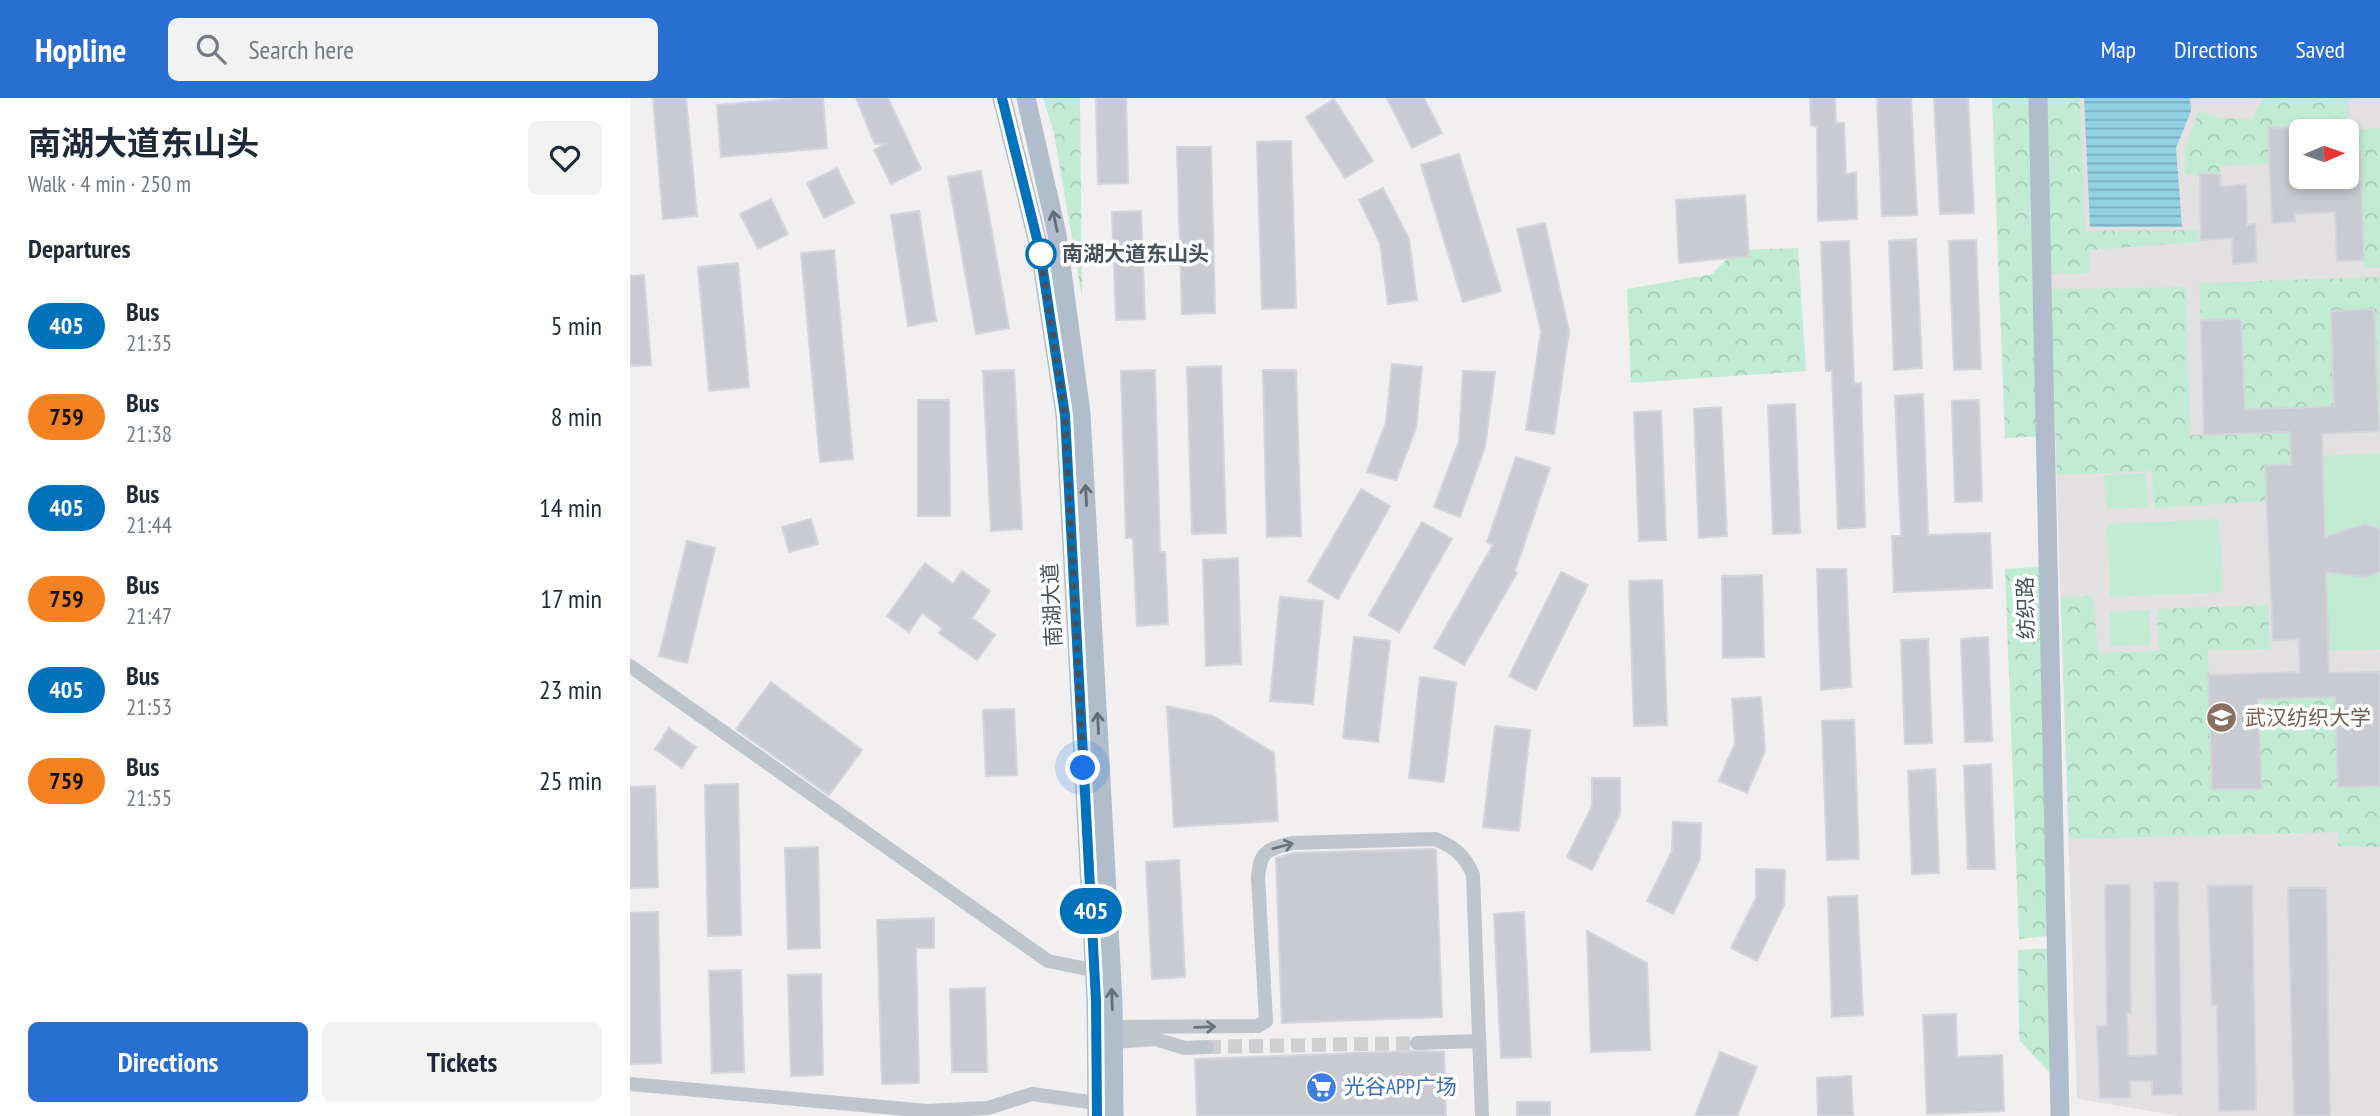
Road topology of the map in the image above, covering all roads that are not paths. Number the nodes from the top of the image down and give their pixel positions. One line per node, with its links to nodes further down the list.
1 (1002, 98): 5 (main road, 南湖大道)
2 (1026, 98): 5 (main road, 南湖大道, one-way to 2)
3 (2038, 98): 13 (main road, 纺织路)
4 (630, 666): 5 (street)
5 (1103, 972): 6 (main road, 南湖大道, one-way to 5); 11 (main road, 南湖大道)
6 (1113, 1034): 7 (street, one-way to 7); 9 (street); 11 (main road, 南湖大道)
7 (1479, 1041): 8 (street); 12 (street)
8 (1417, 1043)
9 (1207, 1047)
10 (630, 1084): 11 (street)
11 (1105, 1110)
12 (1482, 1116)
13 (2060, 1116)

